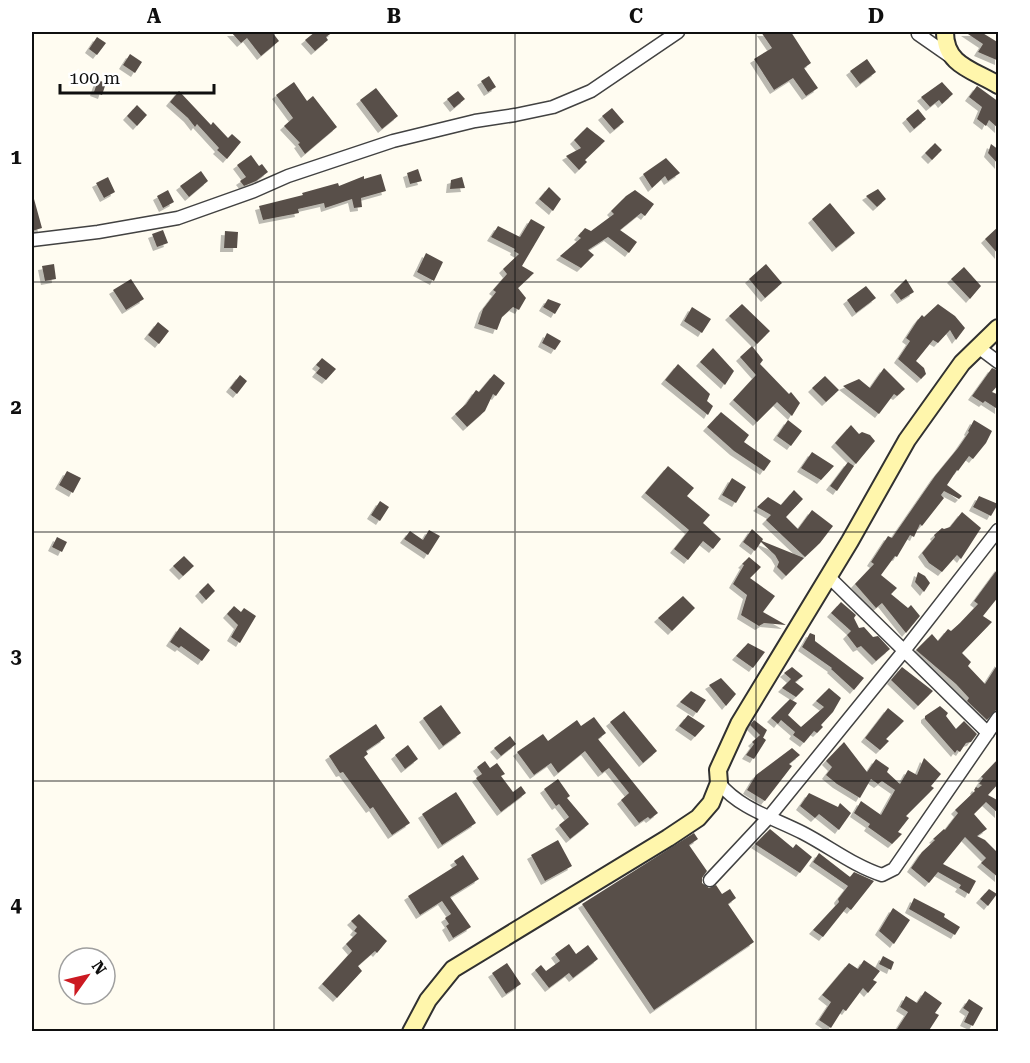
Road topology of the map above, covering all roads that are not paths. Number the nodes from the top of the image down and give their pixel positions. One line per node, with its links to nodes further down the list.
1 (678, 32): 6 (street)
2 (919, 32): 4 (street)
3 (945, 32): 4 (street)
4 (951, 57): 5 (street)
5 (999, 85)
6 (32, 240)
7 (999, 328): 8 (street)
8 (978, 347): 9 (street); 11 (street)
9 (999, 362)
10 (999, 530): 12 (street)
11 (829, 577): 12 (street); 15 (street)
12 (903, 652): 14 (street); 16 (street)
13 (999, 718): 14 (street)
14 (988, 733): 16 (street)
15 (719, 783): 16 (street); 18 (street)
16 (769, 817): 17 (street)
17 (710, 880)
18 (411, 1032)

